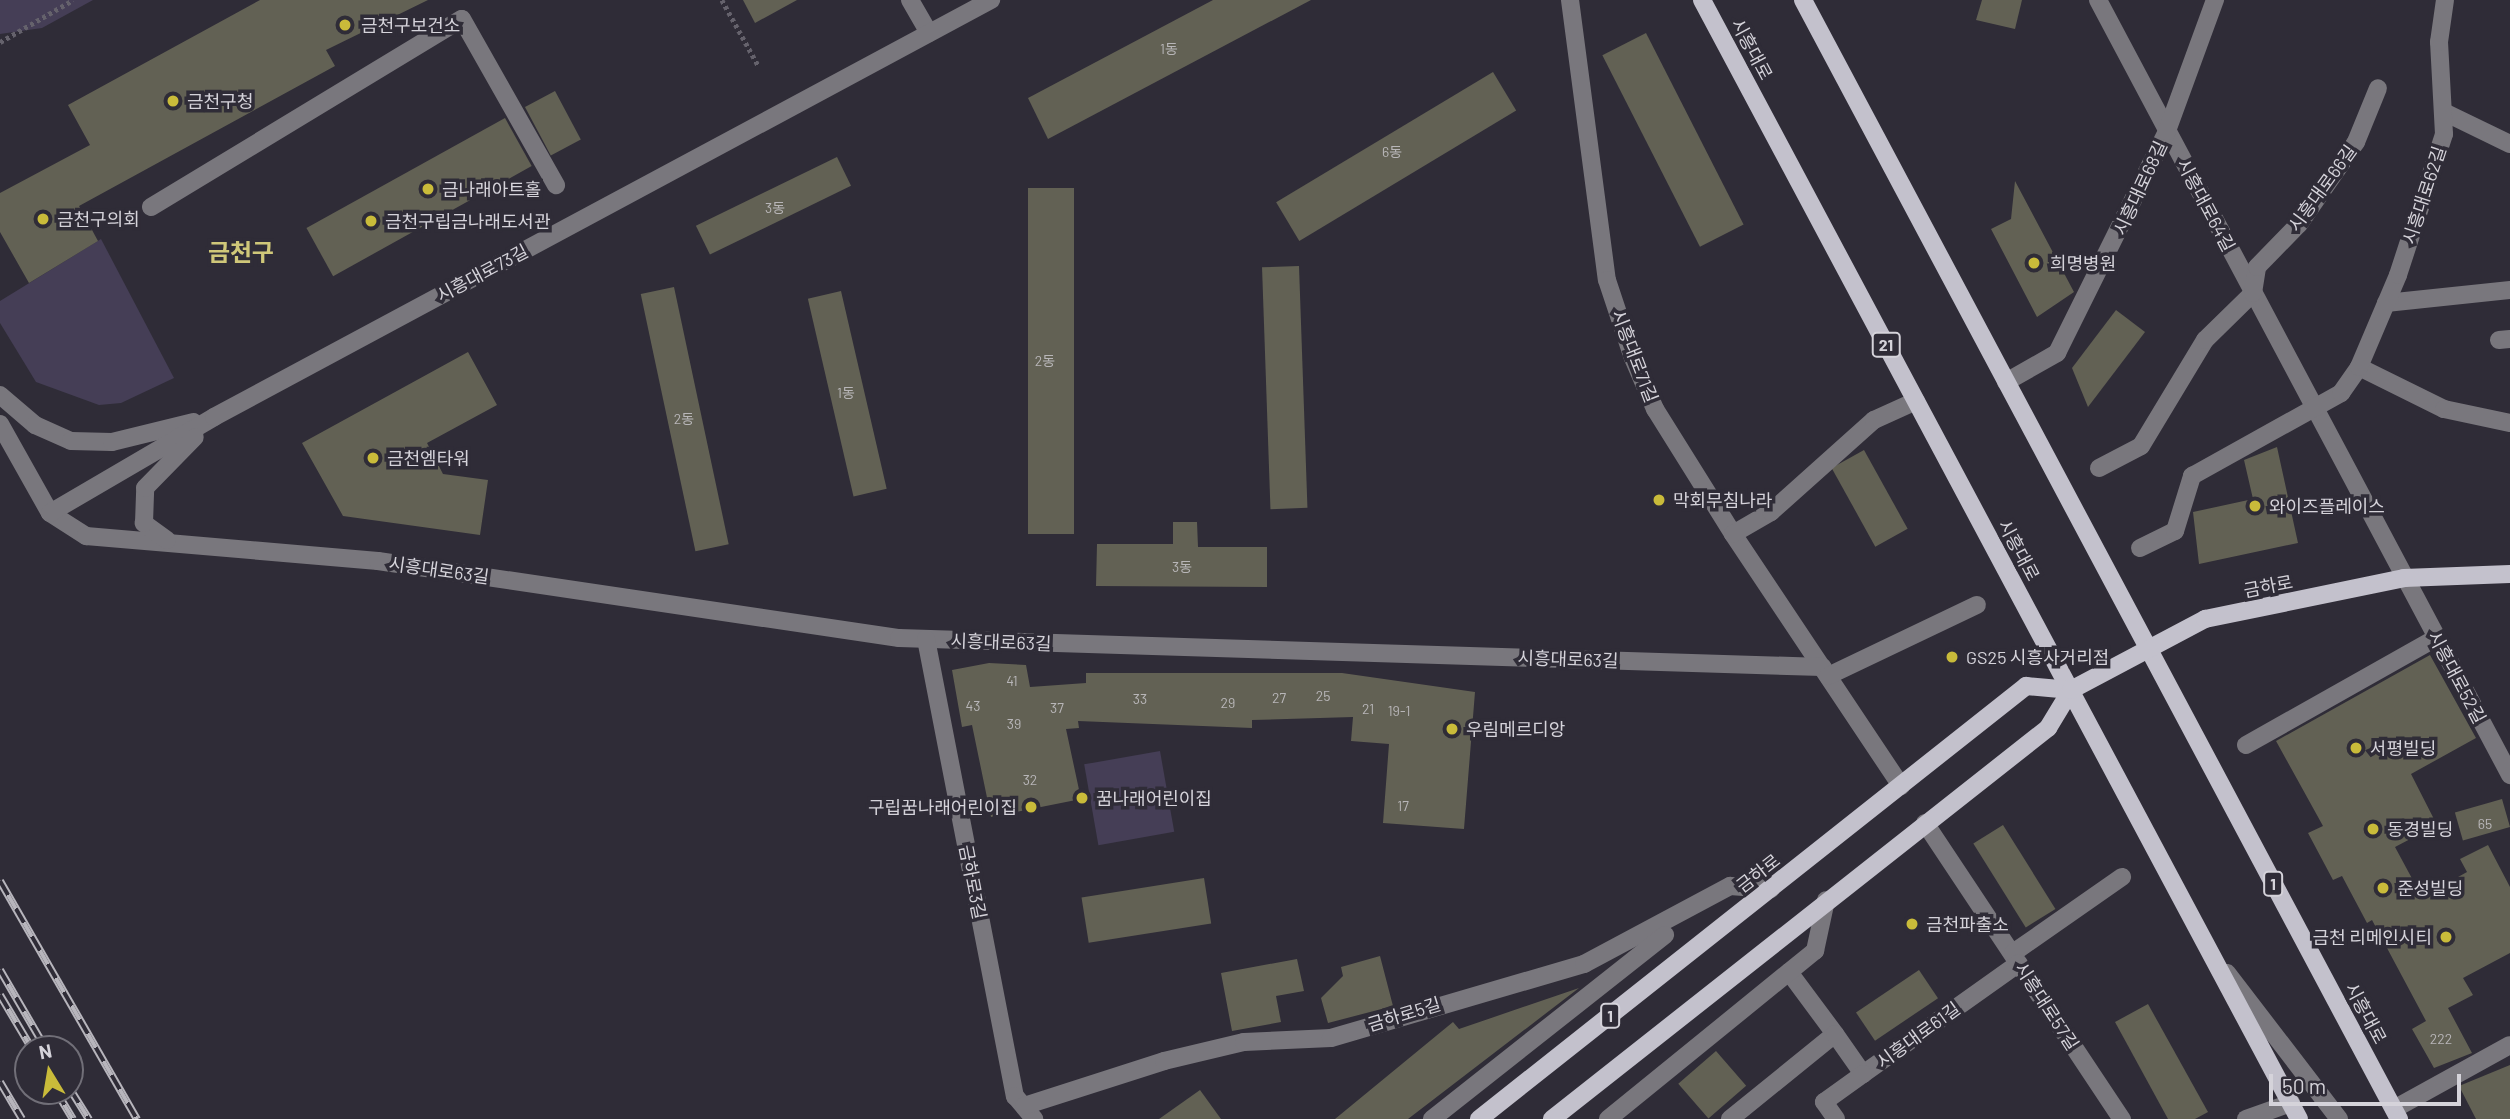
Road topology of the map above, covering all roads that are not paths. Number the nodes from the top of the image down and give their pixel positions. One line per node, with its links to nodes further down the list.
1 (911, 0): 9 (street)
2 (991, 0): 9 (street, 시흥대로73길)
3 (1570, 0): 29 (street, 시흥대로71길)
4 (1702, 0): 22 (main road, 시흥대로 / 21)
5 (1803, 0): 20 (main road, 시흥대로)
6 (2098, 0): 12 (street, 시흥대로64길)
7 (2215, 0): 12 (street, 시흥대로68길)
8 (2445, 0): 11 (street, 시흥대로62길)
9 (929, 33): 24 (street, 시흥대로73길)
10 (2378, 88): 17 (street, 시흥대로66길)
11 (2444, 112): 13 (street); 18 (street, 시흥대로62길)
12 (2167, 131): 17 (street, 시흥대로64길); 20 (street, 시흥대로68길)
13 (2510, 144)
14 (556, 185): 15 (street)
15 (151, 207)
16 (2510, 290): 18 (street)
17 (2253, 293): 23 (street, 시흥대로64길); 27 (street, 시흥대로66길)
18 (2386, 303): 19 (street, 시흥대로62길)
19 (2359, 366): 23 (street, 시흥대로62길); 25 (street)
20 (2006, 382): 37 (main road, 시흥대로)
21 (0, 395): 24 (street)
22 (1916, 401): 29 (street); 39 (main road, 시흥대로 / 21)
23 (2314, 410): 31 (street, 시흥대로62길); 33 (street)
24 (214, 417): 28 (street, 시흥대로73길); 30 (street)
25 (2510, 423)
26 (0, 424): 28 (street)
27 (2099, 468)
28 (50, 513): 30 (street, 시흥대로63길)
29 (1733, 534): 38 (street, 시흥대로71길)
30 (180, 544): 36 (street, 시흥대로63길)
31 (2140, 548)
32 (2510, 575): 33 (main road, 금하로)
33 (2404, 578): 35 (street, 시흥대로52길); 37 (main road, 금하로)
34 (1976, 606): 38 (street)
35 (2436, 638): 40 (street); 41 (street, 시흥대로52길)
36 (926, 639): 38 (street, 시흥대로63길); 55 (street, 금하로3길)
37 (2148, 649): 39 (main road, 금하로); 56 (main road, 시흥대로 / 1)
38 (1826, 671): 42 (street)
39 (2071, 690): 42 (main road, 금하로 / 1); 43 (main road); 48 (main road, 시흥대로)
40 (2246, 745)
41 (2510, 775)
42 (1902, 786): 45 (main road, 금하로 / 1)
43 (1926, 823): 46 (main road); 49 (street, 시흥대로57길)
44 (2122, 877): 49 (street, 시흥대로61길)
45 (1771, 889): 47 (street, 금하로5길); 58 (main road, 금하로 / 1)
46 (1826, 900): 50 (street); 59 (main road)
47 (1704, 905): 55 (street, 금하로5길); 57 (street)
48 (2208, 948): 54 (main road, 시흥대로); 65 (street)
49 (2016, 958): 53 (street, 시흥대로61길); 63 (street, 시흥대로57길)
50 (1789, 972): 51 (street); 60 (street)
51 (1835, 1034): 53 (street, 시흥대로61길); 61 (street)
52 (2510, 1045): 56 (street)
53 (1863, 1074): 62 (street)
54 (2295, 1111): 64 (street)
55 (1029, 1113)
56 (2397, 1114)
57 (1432, 1119)
58 (1479, 1119)
59 (1552, 1119)
60 (1608, 1119)
61 (1730, 1119)
62 (1836, 1119)
63 (2122, 1119)
64 (2246, 1119)
65 (2339, 1119)

